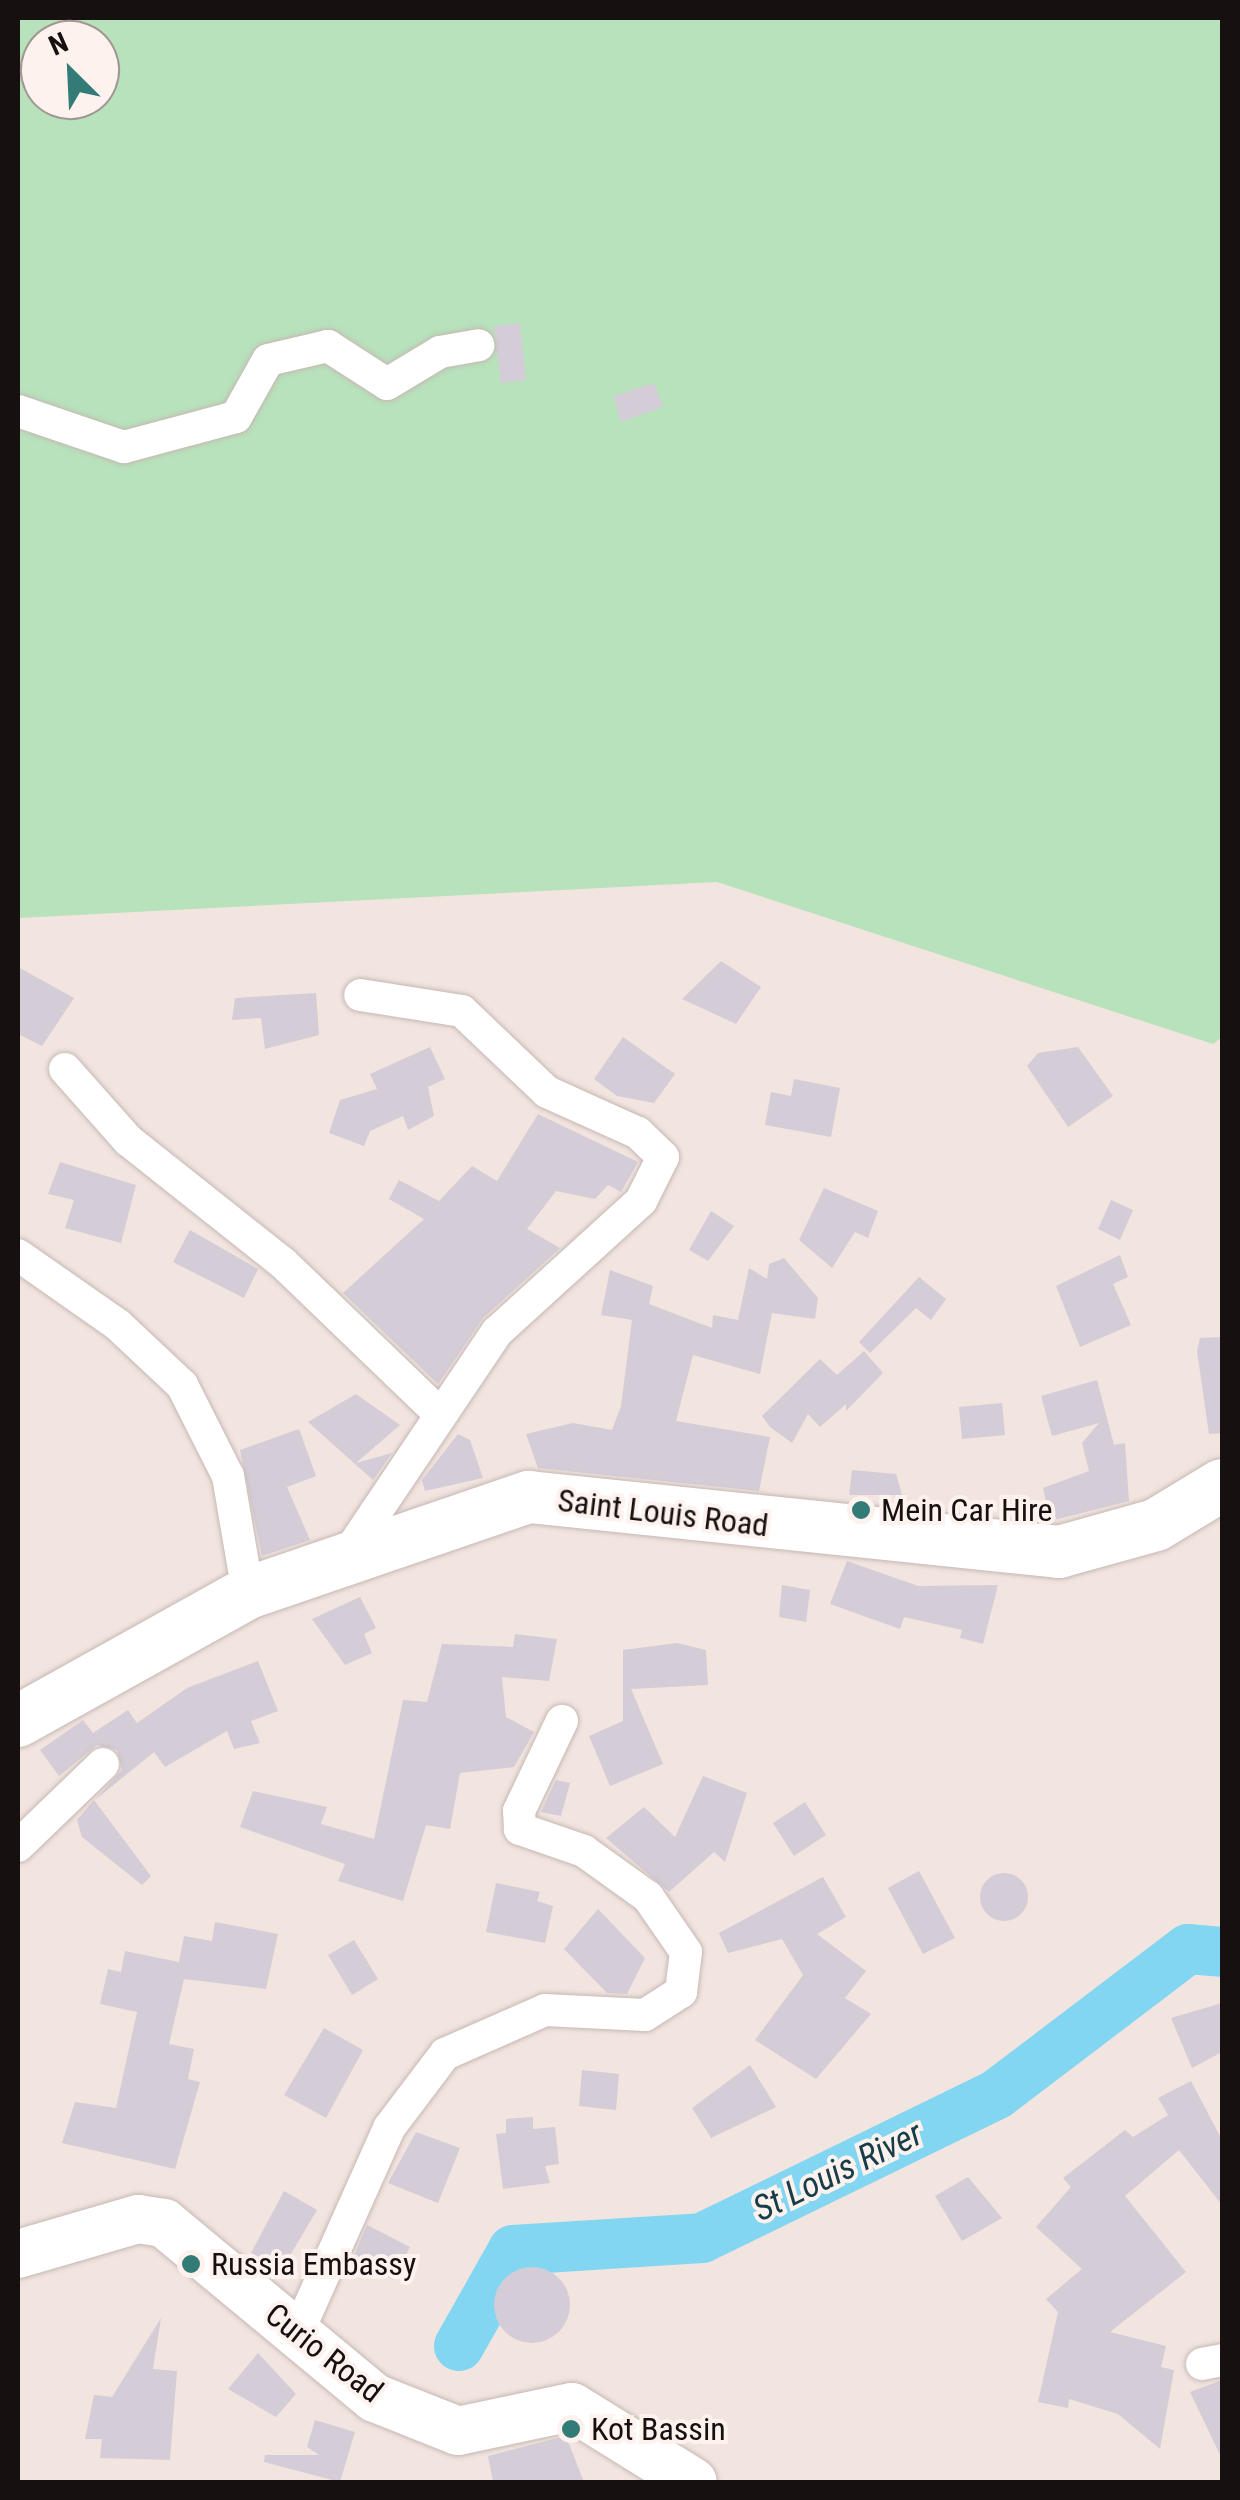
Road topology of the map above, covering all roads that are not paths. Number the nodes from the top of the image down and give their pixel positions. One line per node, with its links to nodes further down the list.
1 (478, 345): 2 (street)
2 (18, 411)
3 (360, 995): 6 (street)
4 (64, 1068): 6 (street)
5 (18, 1255): 9 (street)
6 (439, 1414): 8 (street)
7 (1220, 1489): 8 (main road, Saint Louis Road)
8 (348, 1556): 9 (main road, Saint Louis Road)
9 (248, 1593): 10 (main road, Saint Louis Road)
10 (18, 1721)
11 (562, 1721): 15 (street)
12 (103, 1764): 13 (street)
13 (18, 1846)
14 (18, 2254): 15 (main road, Curio Road)
15 (297, 2334): 16 (main road, Curio Road)
16 (693, 2482)

